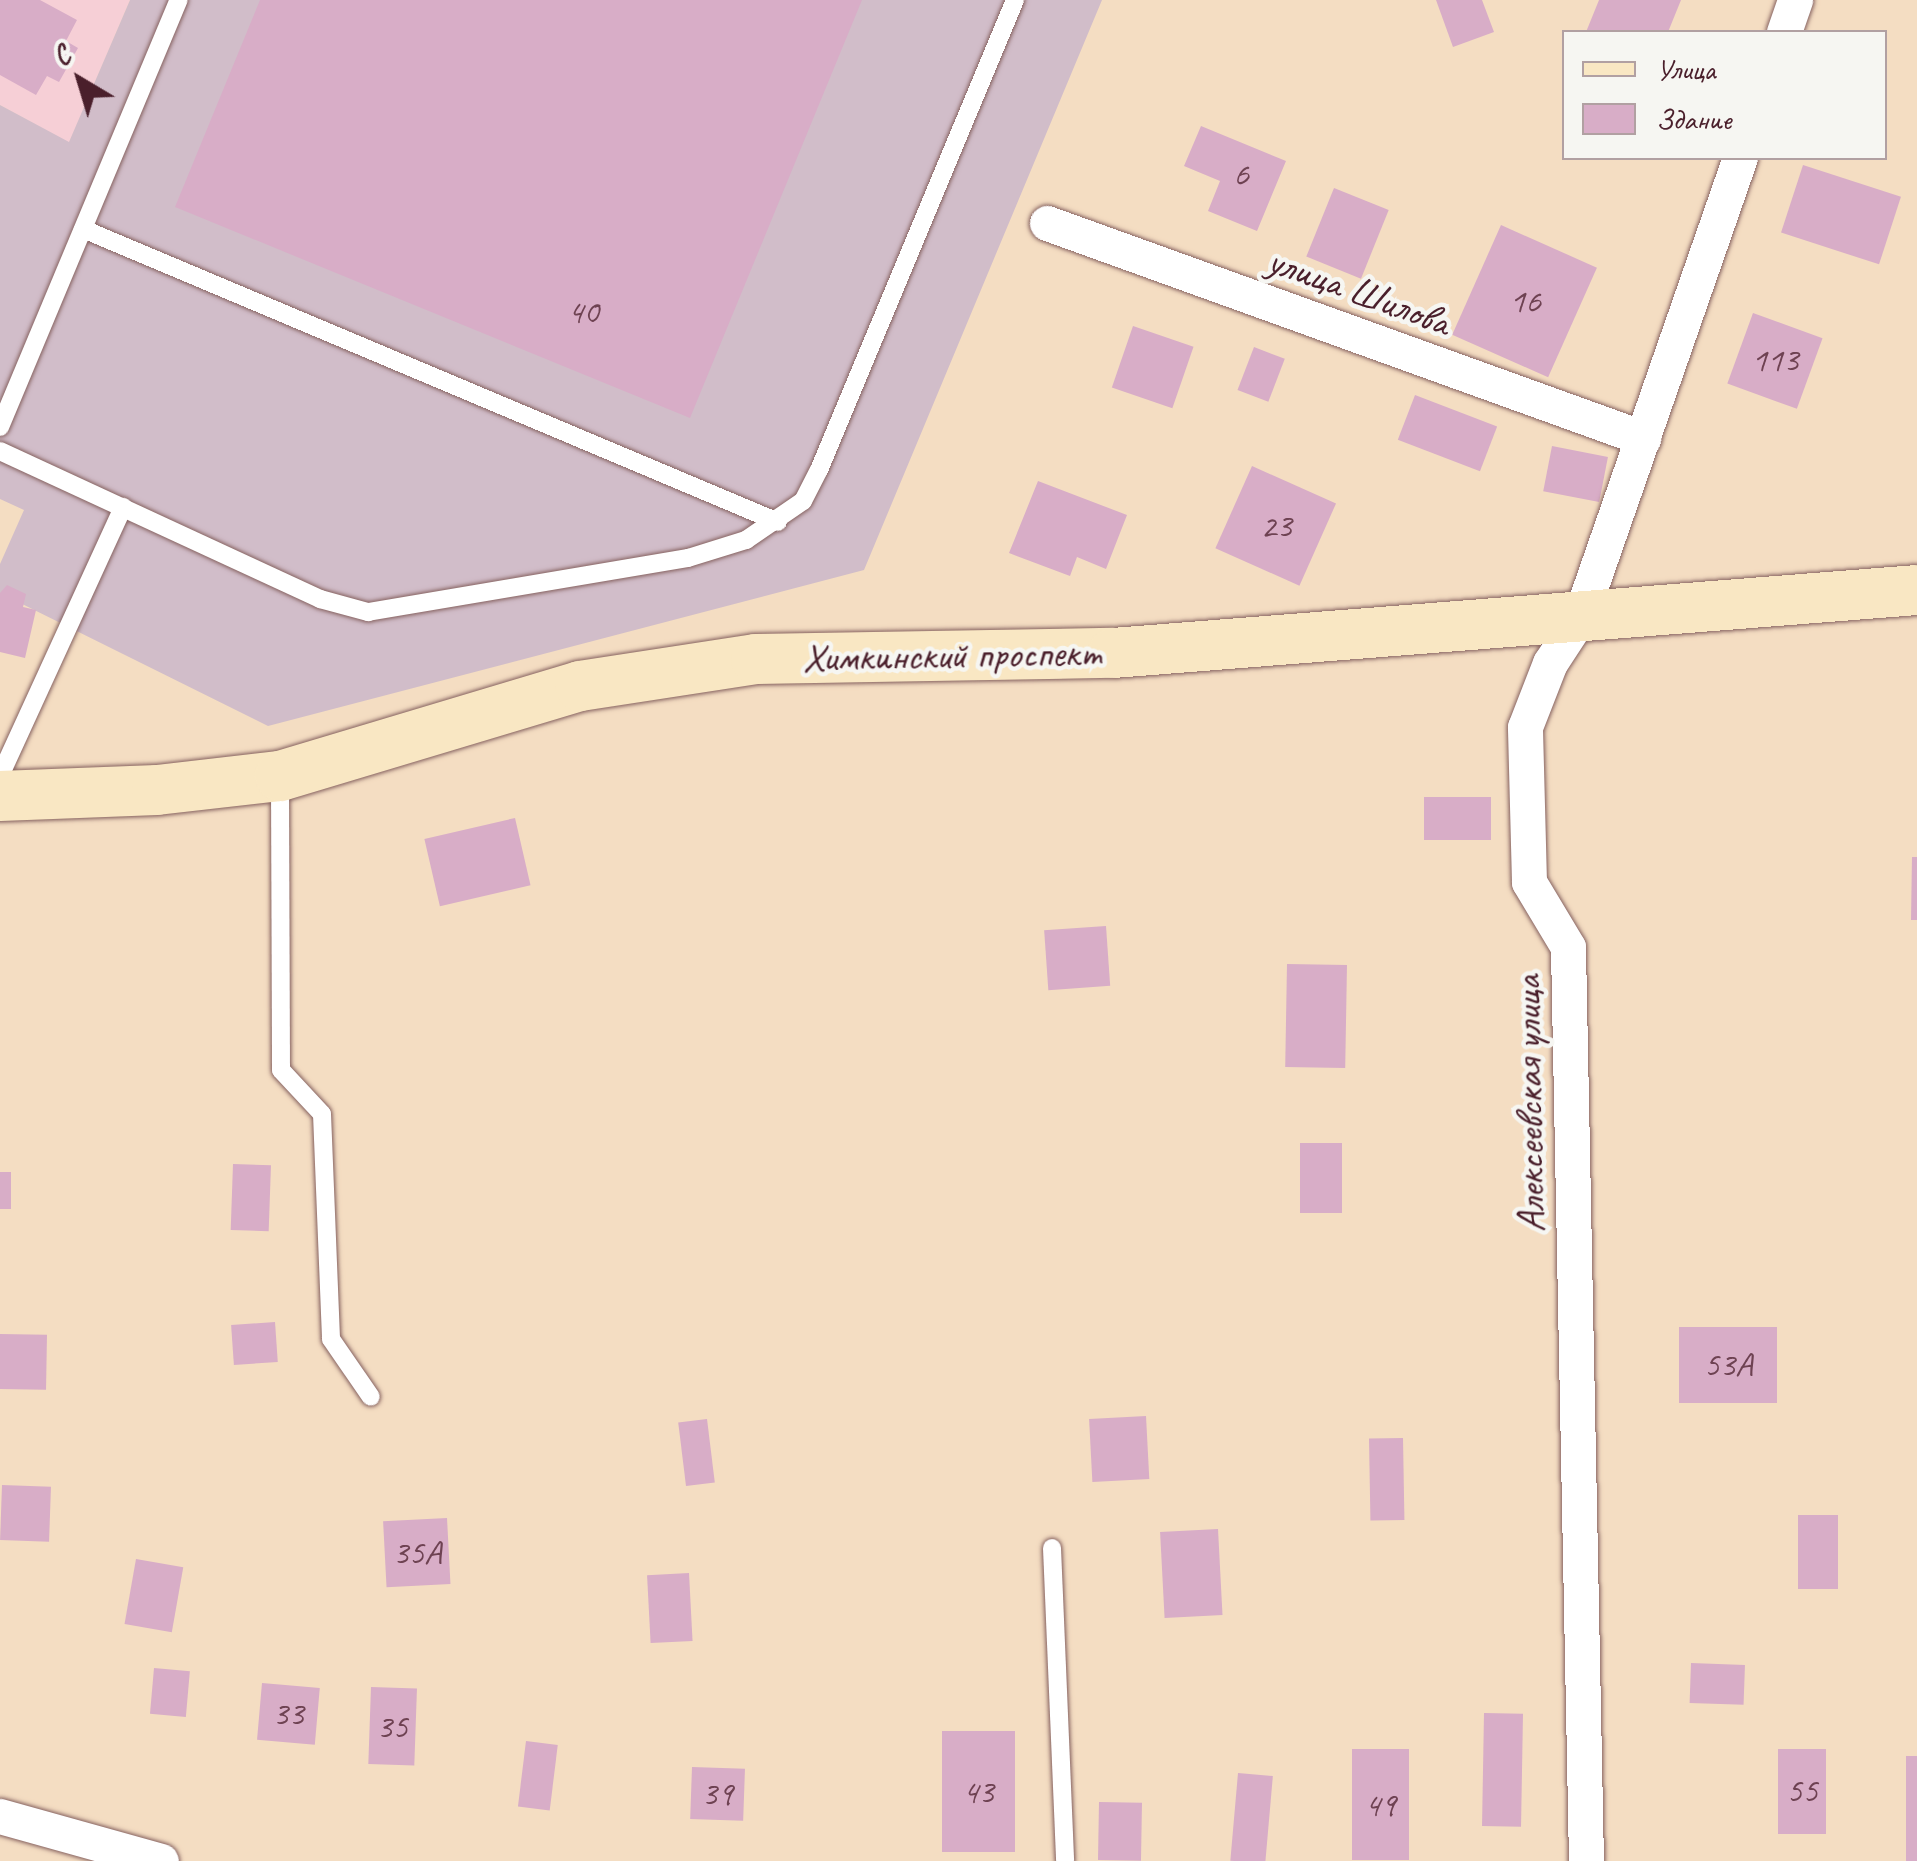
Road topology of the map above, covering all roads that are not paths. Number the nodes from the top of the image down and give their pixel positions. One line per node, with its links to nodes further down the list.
1 (179, 0): 7 (lane)
2 (1015, 0): 12 (lane)
3 (1795, 0): 4 (street)
4 (1785, 30)
5 (1739, 160): 9 (street, Алексеевская улица)
6 (1047, 224): 9 (street, улица Шилова)
7 (83, 229): 8 (lane); 12 (lane)
8 (0, 426)
9 (1642, 438): 14 (street, Алексеевская улица)
10 (0, 451): 11 (lane)
11 (123, 507): 12 (lane); 15 (lane)
12 (778, 522)
13 (1917, 590): 14 (street, Химкинский проспект)
14 (1580, 617): 16 (street, Химкинский проспект); 23 (street, Алексеевская улица)
15 (0, 776)
16 (280, 776): 17 (street, Химкинский проспект); 18 (lane)
17 (0, 796)
18 (371, 1397)
19 (1052, 1548): 22 (lane)
20 (0, 1816): 21 (street)
21 (161, 1861)
22 (1066, 1861)
23 (1586, 1861)

